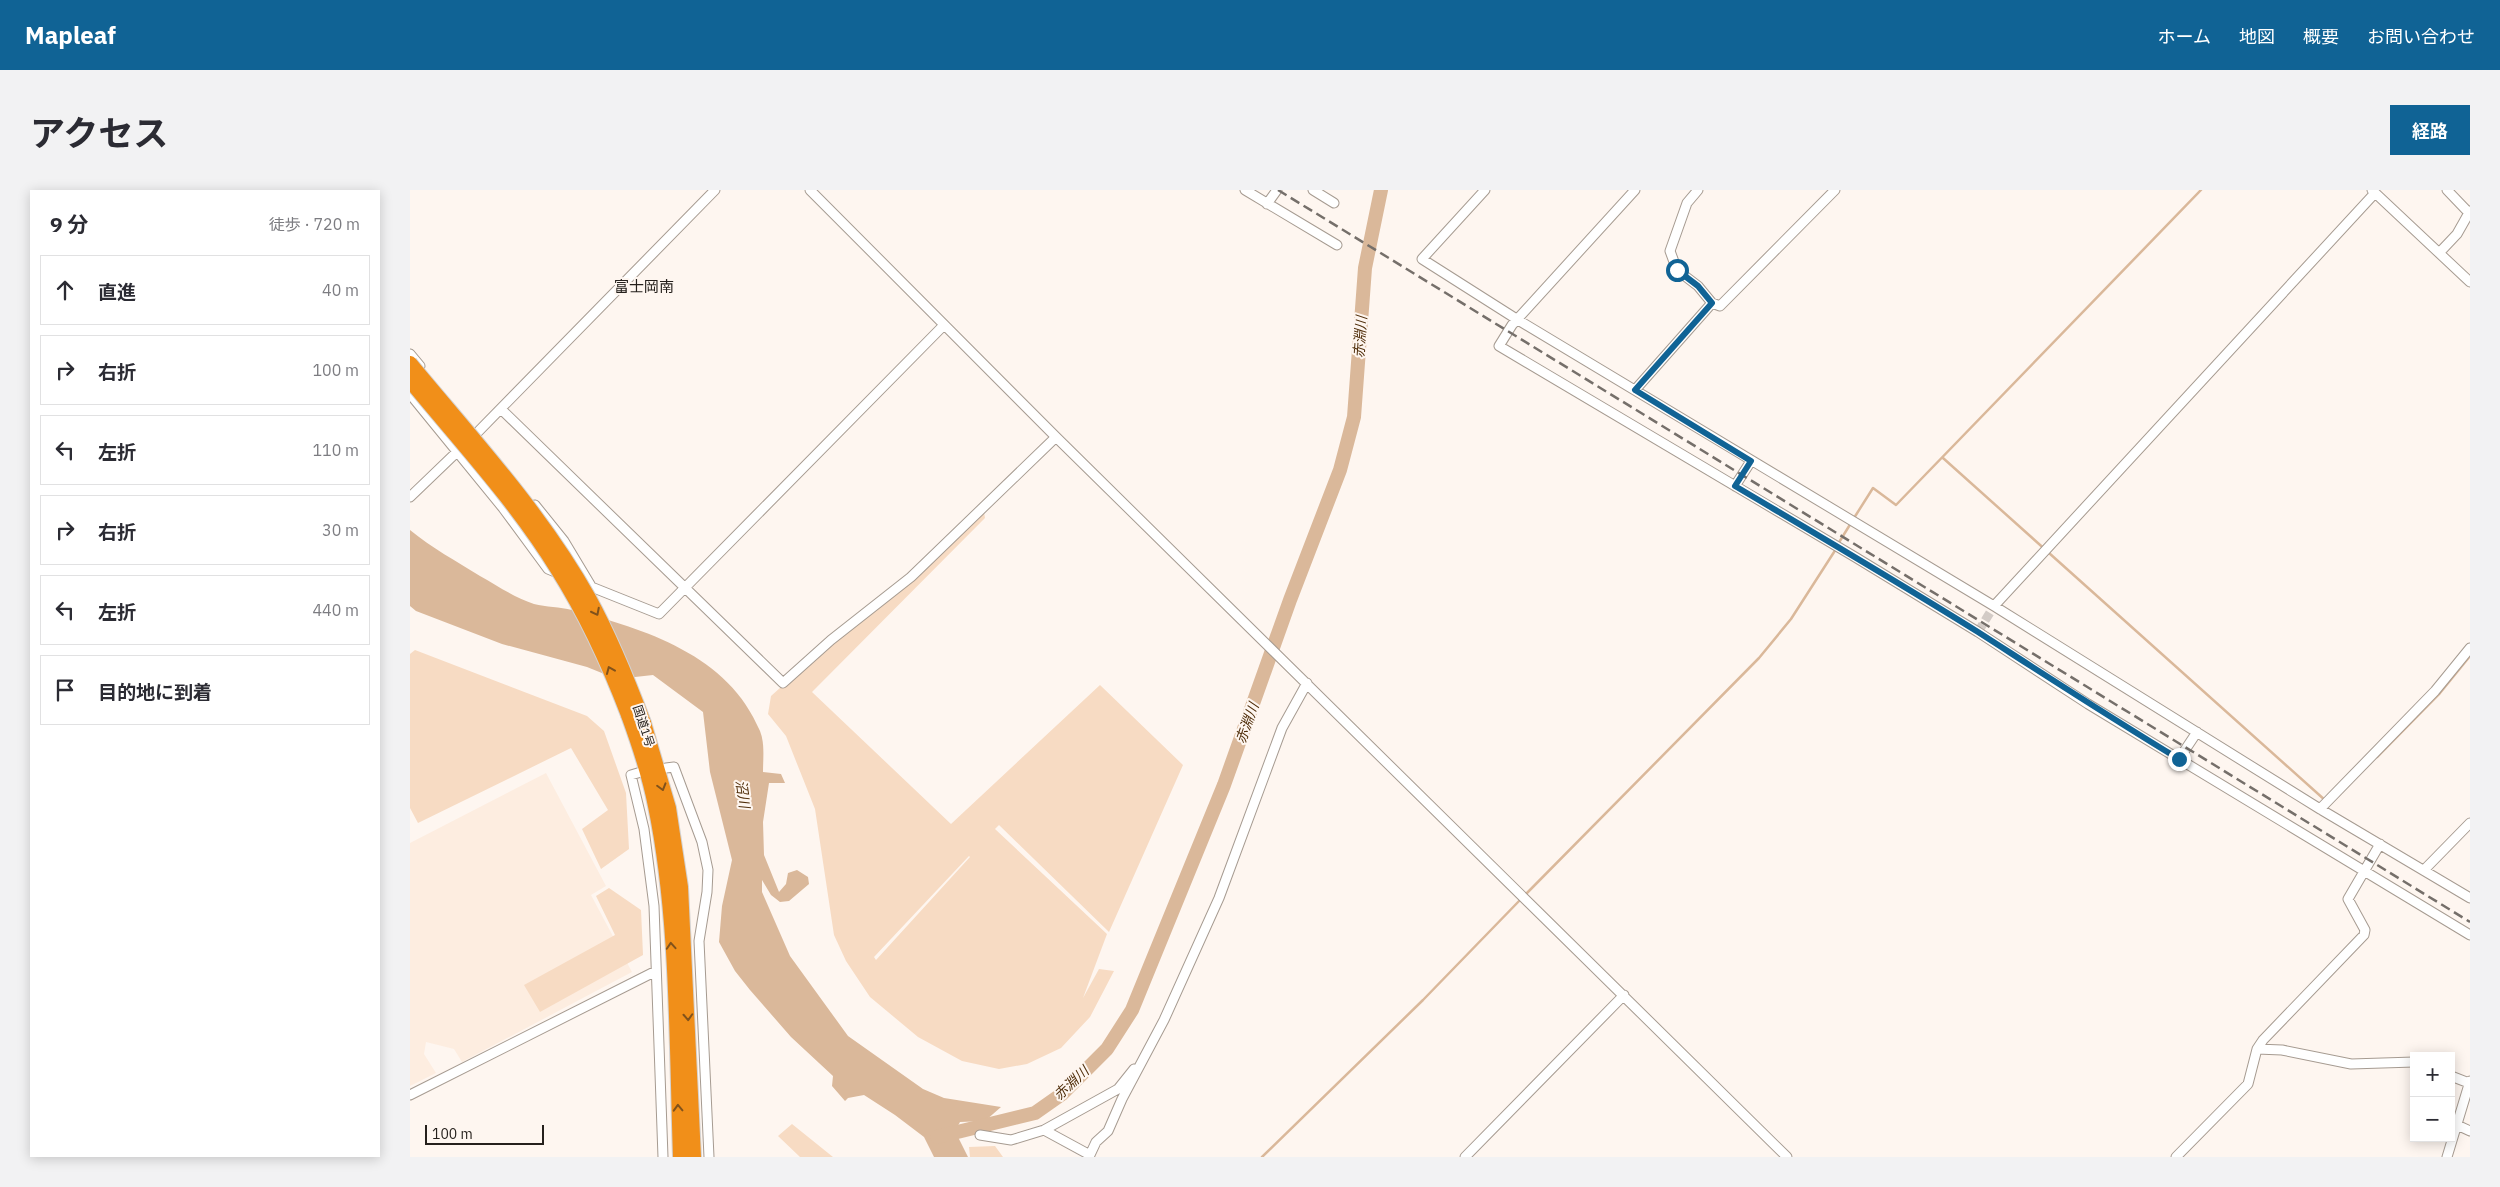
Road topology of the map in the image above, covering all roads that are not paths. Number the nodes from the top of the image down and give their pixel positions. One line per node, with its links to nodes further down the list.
1 (715, 190): 26 (street)
2 (810, 190): 20 (street)
3 (1245, 190): 13 (street)
4 (1277, 190): 13 (street)
5 (1313, 190): 12 (street)
6 (1485, 190): 19 (street)
7 (1635, 190): 19 (street)
8 (1698, 190): 18 (street)
9 (1835, 190): 18 (street)
10 (2446, 190): 14 (street)
11 (2373, 192): 16 (street); 35 (street)
12 (1334, 203)
13 (1267, 204): 15 (street)
14 (2469, 212): 16 (street)
15 (1337, 245)
16 (2440, 253): 17 (street)
17 (2470, 282)
18 (1712, 303): 24 (street)
19 (1518, 320): 24 (street); 31 (street)
20 (944, 325): 28 (street); 34 (street)
21 (410, 354): 27 (street)
22 (410, 363): 64 (highway, 国道1号, one-way to 64, bridge)
23 (410, 381): 63 (highway, 国道1号, one-way to 23, bridge)
24 (1635, 390): 30 (street)
25 (410, 394): 29 (street)
26 (501, 409): 27 (street); 34 (street)
27 (476, 434): 29 (street); 33 (street)
28 (1056, 437): 34 (street); 37 (street)
29 (457, 452): 32 (street); 33 (street)
30 (1751, 461): 31 (street); 35 (street)
31 (1735, 486): 39 (street)
32 (412, 496)
33 (592, 586): 34 (street)
34 (684, 587)
35 (1994, 606): 38 (street)
36 (2470, 648): 42 (street)
37 (1304, 680): 50 (street); 52 (street)
38 (2197, 732): 39 (street); 42 (street)
39 (2179, 759): 46 (street)
40 (666, 768): 65 (street)
41 (641, 772): 49 (street)
42 (2320, 809): 44 (street)
43 (2470, 823): 45 (street)
44 (2380, 844): 45 (street); 46 (street)
45 (2424, 870): 47 (street)
46 (2365, 871): 48 (street); 51 (street)
47 (2470, 898)
48 (2470, 935)
49 (656, 971): 56 (street); 62 (street)
50 (1624, 995): 66 (street); 67 (street)
51 (2257, 1048): 53 (street); 68 (street)
52 (1149, 1051): 58 (street); 61 (street)
53 (2410, 1062)
54 (2455, 1077): 55 (street)
55 (2470, 1082): 57 (street)
56 (410, 1095)
57 (2457, 1126): 59 (street); 69 (street)
58 (1044, 1130): 60 (street); 61 (street)
59 (2470, 1131)
60 (980, 1135)
61 (1089, 1156)
62 (663, 1157)
63 (680, 1157)
64 (694, 1157)
65 (709, 1157)
66 (1465, 1157)
67 (1787, 1157)
68 (2176, 1157)
69 (2447, 1157)

